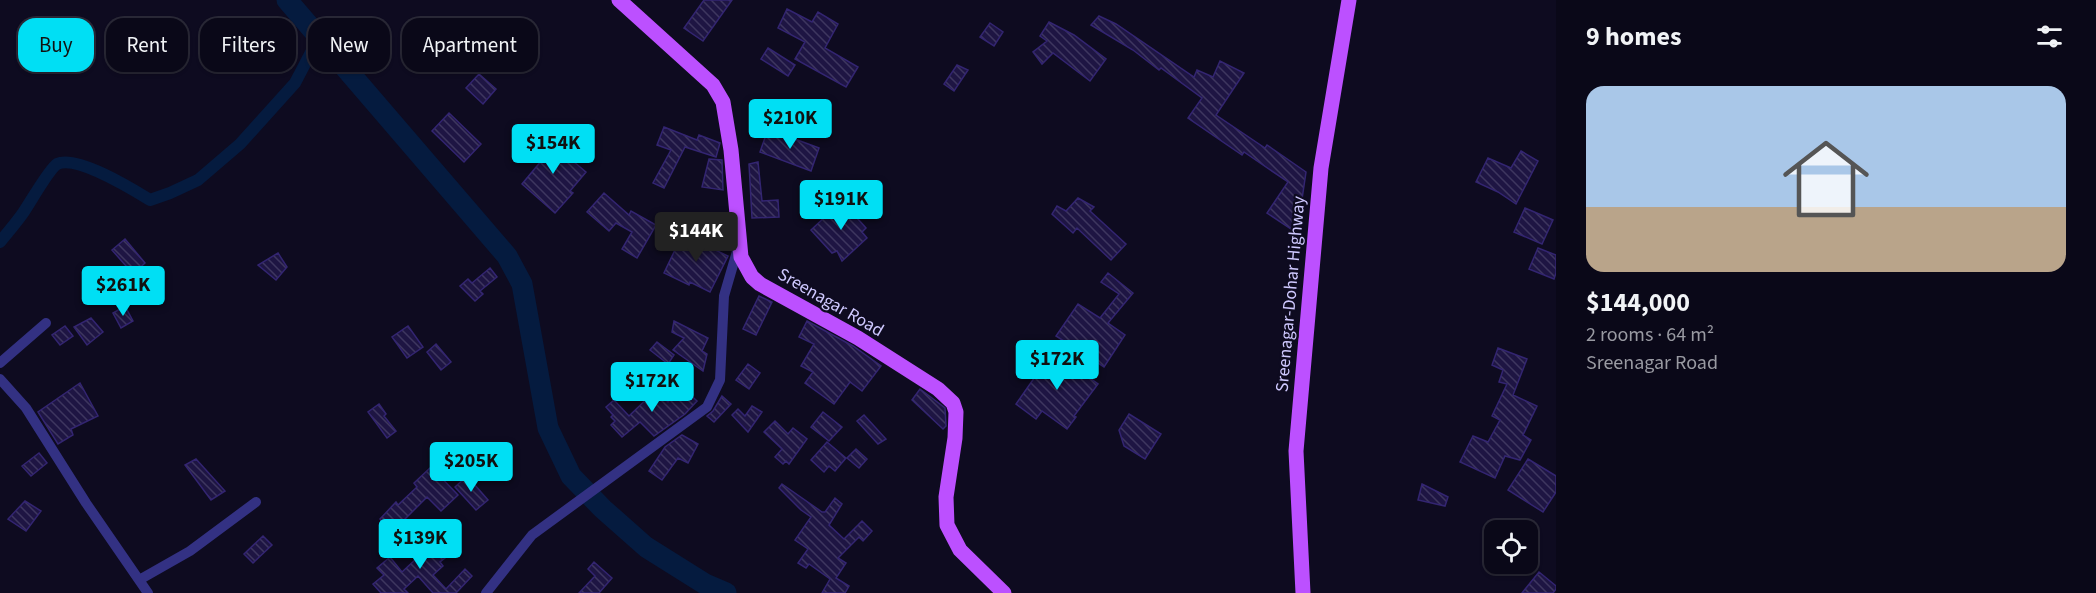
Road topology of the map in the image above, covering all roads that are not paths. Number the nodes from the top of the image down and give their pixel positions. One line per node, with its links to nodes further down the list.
1 (619, 0): 3 (main road, Sreenagar Road)
2 (1349, 0): 12 (main road, Sreenagar-Dohar Highway)
3 (739, 244): 10 (street); 11 (main road, Sreenagar Road)
4 (46, 323): 5 (street)
5 (0, 363)
6 (0, 378): 8 (street)
7 (256, 501): 8 (street)
8 (138, 580): 9 (street)
9 (147, 593)
10 (486, 593)
11 (1004, 593)
12 (1303, 593)

